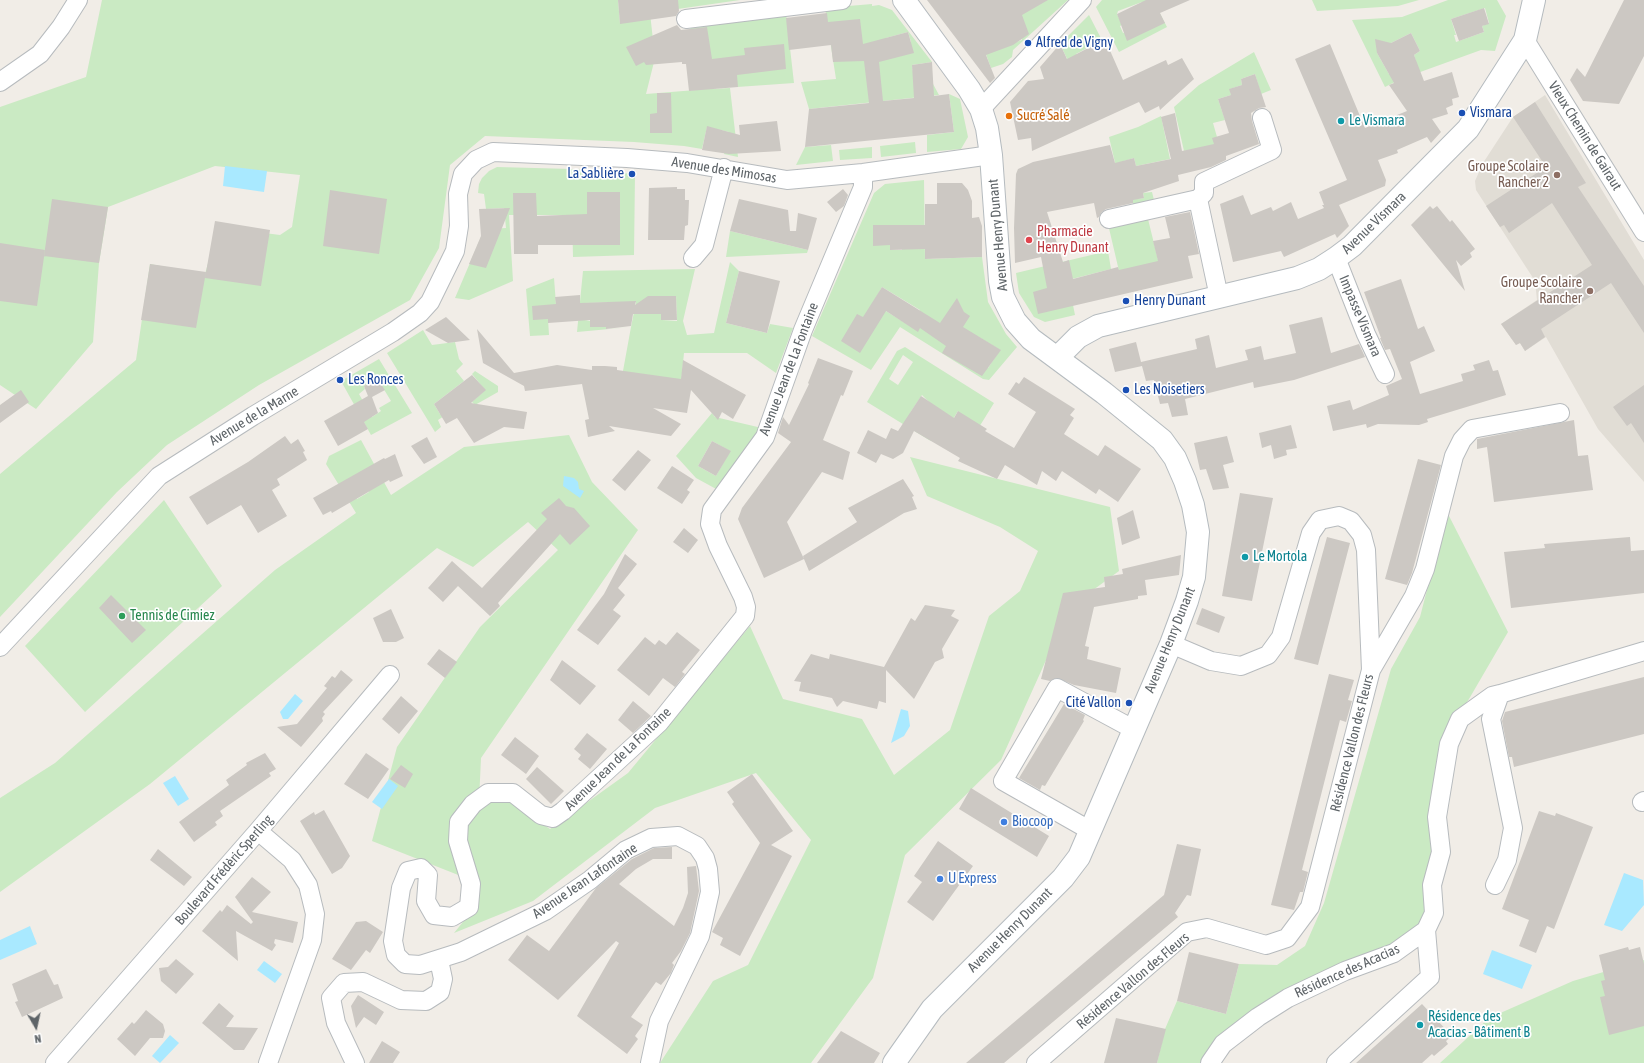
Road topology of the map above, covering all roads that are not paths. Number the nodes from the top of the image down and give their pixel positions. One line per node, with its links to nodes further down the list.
1 (78, 0): 8 (street)
2 (842, 0): 6 (street)
3 (904, 0): 9 (street, Avenue Henry Dunant)
4 (1082, 0): 9 (street)
5 (1534, 0): 7 (street, Avenue Vismara)
6 (686, 19)
7 (1527, 31): 17 (street, Vieux Chemin de Gairaut); 19 (street, Avenue Vismara)
8 (0, 82)
9 (981, 109): 11 (street, Avenue Henry Dunant)
10 (1262, 118): 15 (street)
11 (990, 155): 13 (street, Avenue des Mimosas); 21 (street, Avenue Henry Dunant)
12 (724, 168): 13 (street, Avenue des Mimosas); 14 (street, Avenue des Mimosas); 18 (street)
13 (863, 172): 35 (street, Avenue Jean de La Fontaine)
14 (463, 174): 25 (street, Avenue de la Marne)
15 (1198, 199): 16 (street); 20 (street)
16 (1109, 219)
17 (1644, 232)
18 (693, 258)
19 (1336, 258): 20 (street, Avenue Vismara); 22 (street, Impasse Vismara)
20 (1219, 297): 21 (street, Avenue Vismara)
21 (1057, 358): 24 (street, Avenue Henry Dunant)
22 (1385, 374)
23 (1560, 413): 27 (street)
24 (1170, 644): 27 (street, Résidence Vallon des Fleurs); 30 (street, Avenue Henry Dunant)
25 (0, 647)
26 (1644, 651): 29 (street)
27 (1371, 670): 41 (street, Résidence Vallon des Fleurs)
28 (390, 675): 31 (street, Boulevard Frédèric Sperling)
29 (1500, 694): 33 (street); 34 (street)
30 (1133, 729): 32 (street, Avenue Henry Dunant); 32 (street)
31 (258, 831): 36 (street, Boulevard Frédèric Sperling); 37 (street)
32 (1091, 831): 40 (street, Avenue Henry Dunant)
33 (1495, 885)
34 (1426, 930): 42 (street, Résidence des Acacias); 43 (street)
35 (439, 960): 38 (street); 39 (street, Avenue Jean Lafontaine)
36 (55, 1063)
37 (268, 1063)
38 (355, 1063)
39 (650, 1063)
40 (894, 1063)
41 (1036, 1063)
42 (1210, 1063)
43 (1336, 1063)

